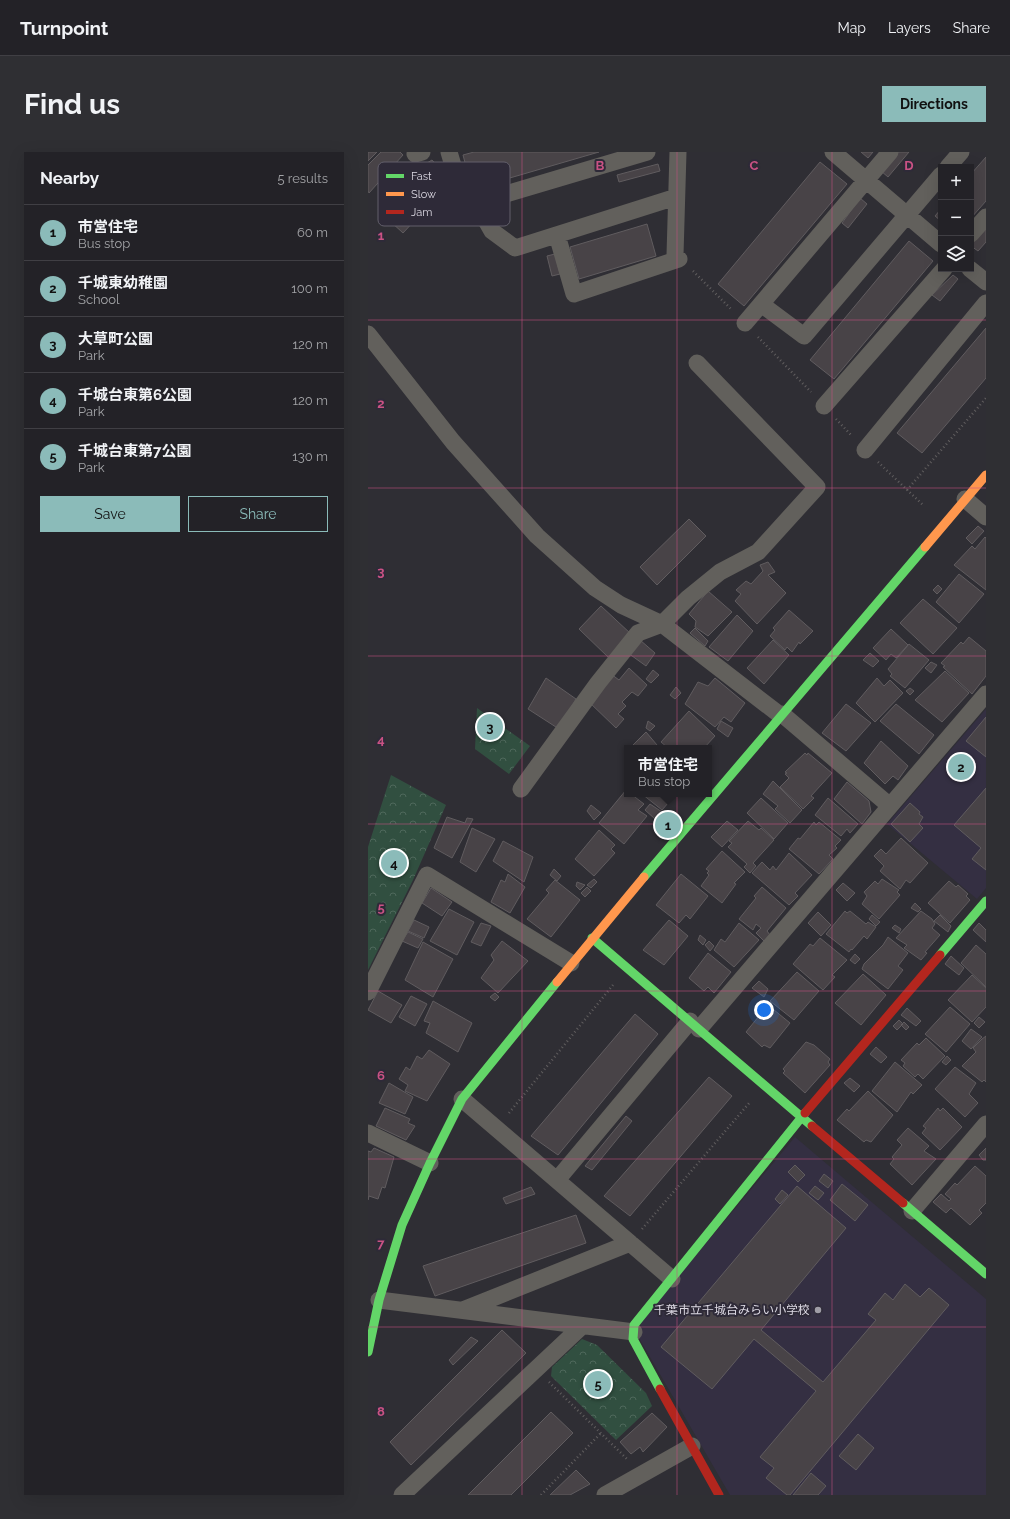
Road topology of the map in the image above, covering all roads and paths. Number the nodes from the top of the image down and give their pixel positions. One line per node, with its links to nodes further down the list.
1 (448, 152): 7 (street)
2 (646, 152): 11 (street)
3 (678, 152): 12 (street)
4 (833, 152): 10 (street)
5 (890, 152): 10 (street)
6 (961, 152): 8 (street)
7 (451, 162)
8 (951, 164)
9 (938, 178): 13 (street)
10 (866, 180): 13 (street); 23 (street)
11 (510, 193)
12 (676, 197): 17 (street); 19 (street)
13 (906, 215): 18 (street); 23 (street)
14 (986, 217): 16 (street)
15 (489, 226): 17 (street)
16 (974, 231)
17 (557, 235): 19 (street)
18 (938, 242)
19 (677, 257): 25 (path)
20 (941, 272): 29 (street)
21 (974, 272): 22 (street)
22 (986, 282)
23 (761, 304): 25 (street)
24 (986, 304): 30 (street)
25 (745, 323): 29 (path)
26 (368, 334): 36 (street)
27 (697, 363): 36 (street)
28 (986, 398): 32 (path)
29 (824, 406): 30 (path)
30 (865, 450): 32 (path)
31 (986, 475): 33 (street)
32 (907, 490): 34 (path)
33 (965, 499): 35 (street); 38 (street)
34 (924, 506)
35 (986, 517)
36 (662, 624): 38 (street); 39 (street)
37 (986, 694): 42 (street)
38 (781, 715): 40 (street); 42 (street)
39 (521, 789)
40 (712, 796)
41 (712, 797): 44 (street)
42 (890, 806): 48 (street)
43 (986, 901): 51 (street)
44 (592, 938): 45 (street); 46 (street)
45 (571, 963): 47 (street); 50 (street)
46 (628, 968): 48 (street); 53 (path)
47 (368, 992)
48 (694, 1025): 49 (street); 56 (street)
49 (765, 1085): 51 (street); 58 (path)
50 (462, 1098): 53 (street); 55 (street)
51 (802, 1116): 57 (street); 60 (street)
52 (986, 1124): 57 (street)
53 (497, 1128): 56 (street)
54 (368, 1133): 55 (street)
55 (430, 1162): 61 (street)
56 (557, 1180): 58 (street)
57 (912, 1211): 59 (street)
58 (630, 1243): 60 (street); 62 (street)
59 (986, 1274)
60 (672, 1278): 64 (street)
61 (378, 1300): 62 (street); 65 (street)
62 (461, 1311): 63 (street)
63 (582, 1326): 64 (street); 66 (street)
64 (634, 1332): 68 (street)
65 (368, 1352)
66 (536, 1369): 67 (path); 70 (street)
67 (601, 1433): 69 (path); 71 (path)
68 (692, 1446): 69 (street); 73 (street)
69 (642, 1474): 72 (street)
70 (402, 1495)
71 (541, 1495)
72 (605, 1495)
73 (719, 1495)

